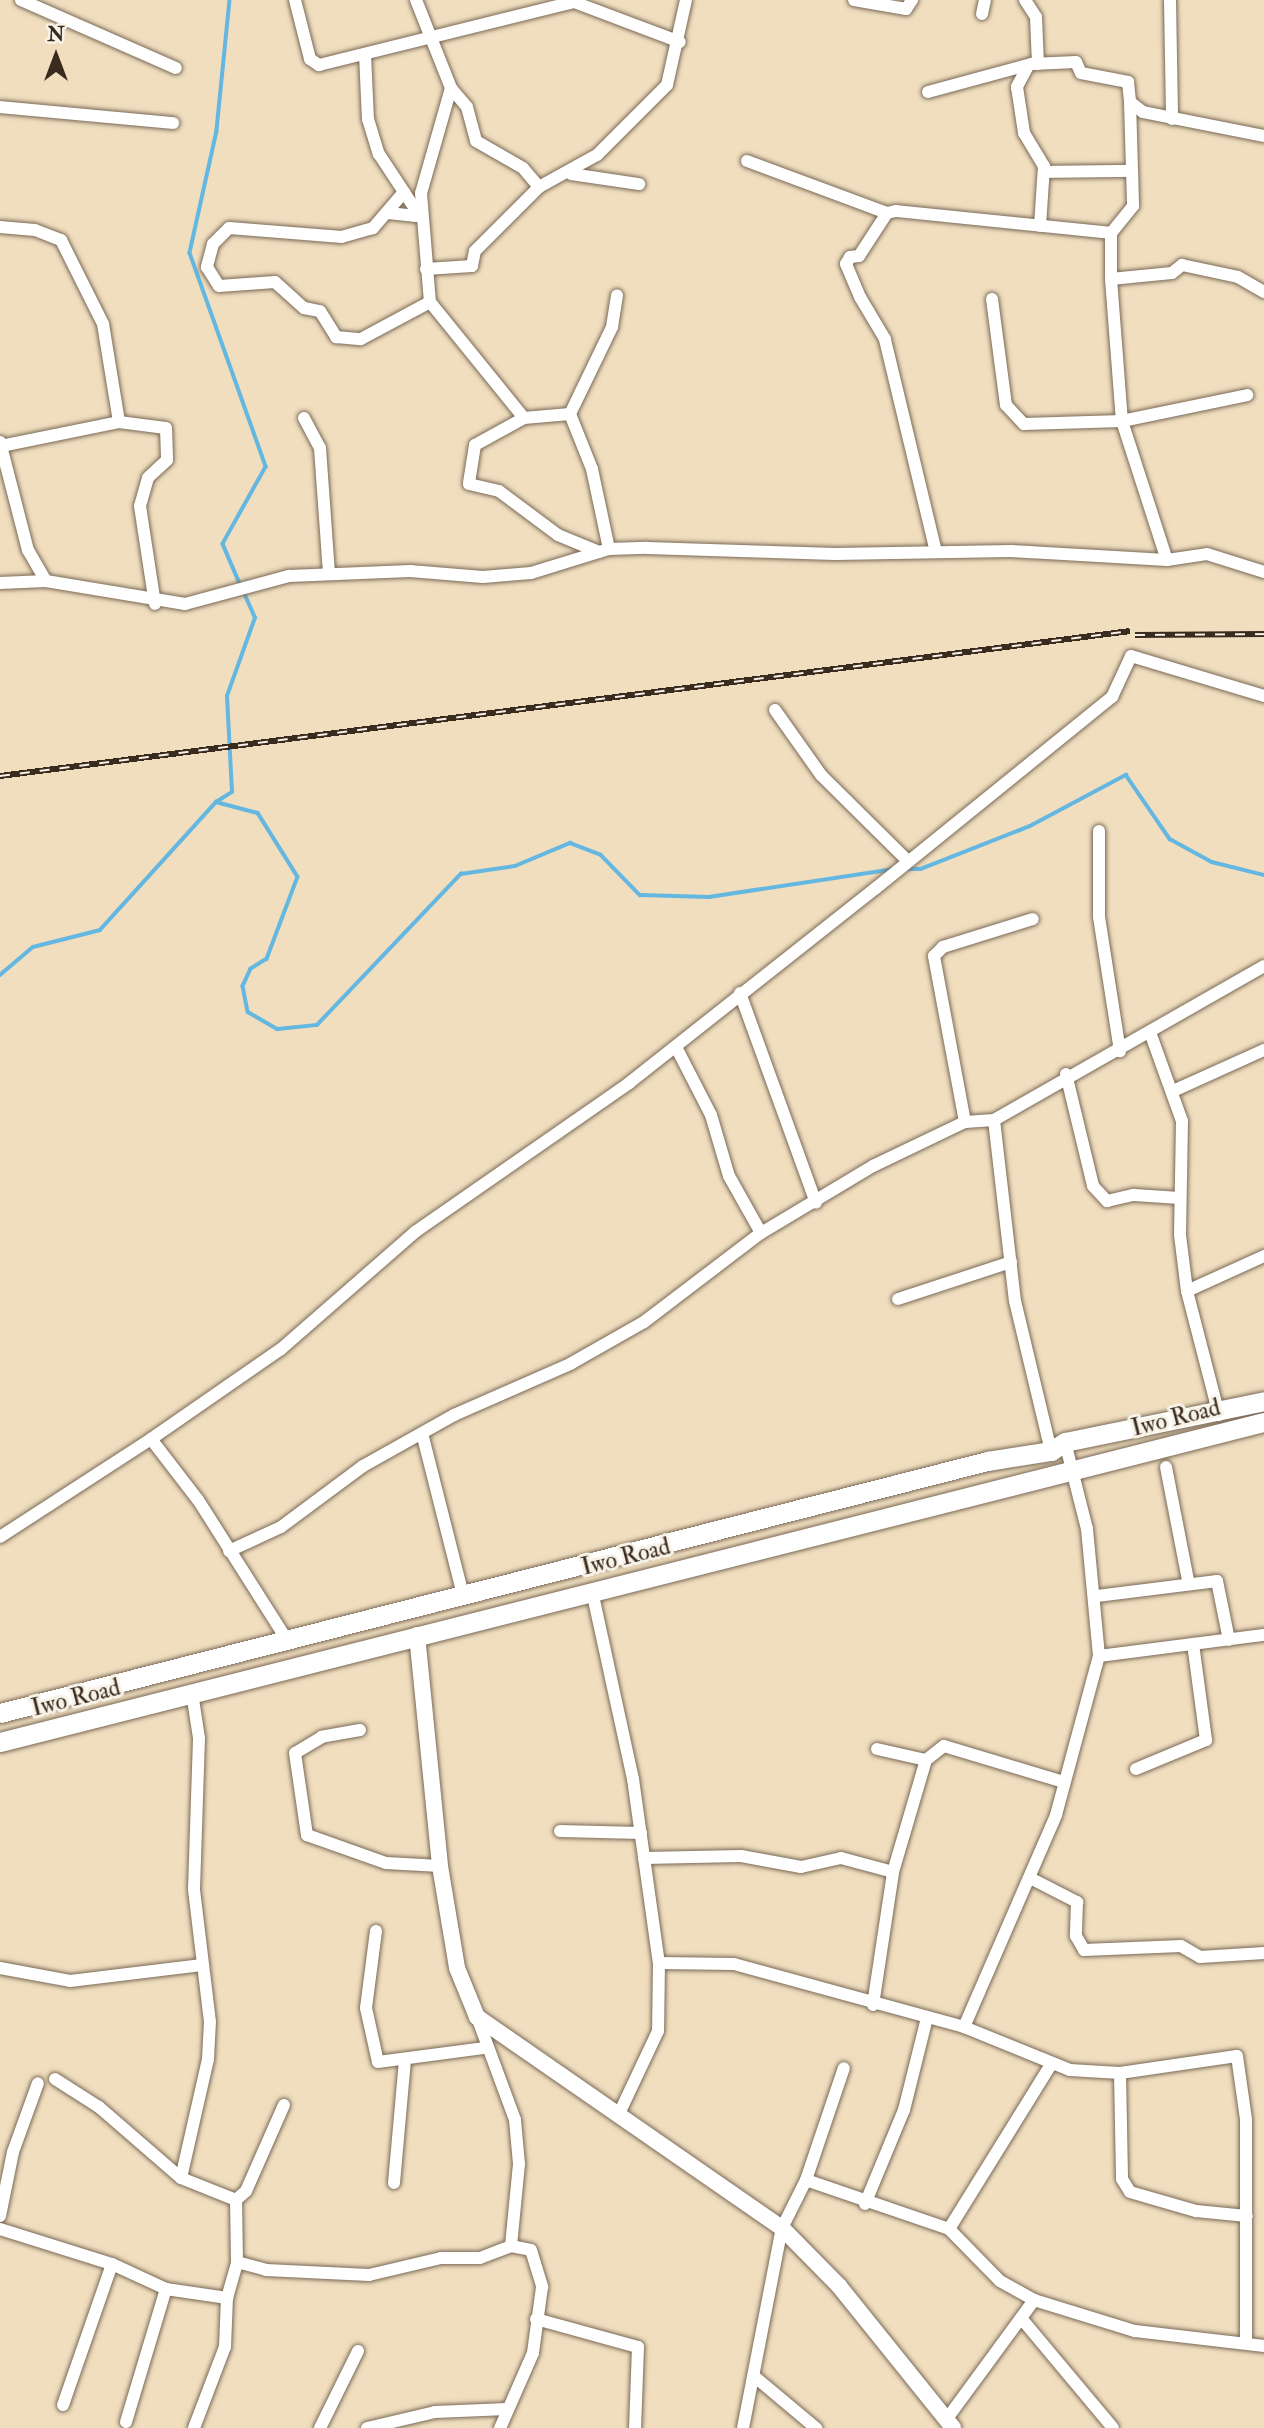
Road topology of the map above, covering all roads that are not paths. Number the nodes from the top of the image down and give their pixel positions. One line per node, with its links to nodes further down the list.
1 (20, 0): 18 (street)
2 (295, 0): 16 (street)
3 (416, 0): 13 (street)
4 (686, 0): 12 (street)
5 (854, 0): 6 (street)
6 (912, 0)
7 (985, 0): 11 (street)
8 (1025, 0): 17 (street)
9 (1170, 0): 26 (street)
10 (513, 7): 13 (street); 14 (street)
11 (982, 14)
12 (684, 20): 14 (street); 15 (street)
13 (435, 36): 16 (street); 19 (street)
14 (660, 36): 15 (street)
15 (680, 43): 33 (street)
16 (365, 54): 36 (street)
17 (1034, 64): 20 (street); 21 (street); 32 (street)
18 (176, 68)
19 (451, 88): 22 (street); 24 (street)
20 (928, 92)
21 (1130, 102): 25 (street); 28 (street)
22 (446, 104): 24 (street); 39 (street)
23 (0, 107): 27 (street)
24 (467, 107): 35 (street)
25 (1143, 112): 26 (street); 28 (street)
26 (1172, 119): 29 (street)
27 (173, 122)
28 (1130, 123): 31 (street)
29 (1264, 136)
30 (747, 160): 38 (street)
31 (1132, 171): 32 (street); 42 (street)
32 (1045, 172): 40 (street)
33 (571, 174): 34 (street); 35 (street)
34 (639, 184)
35 (539, 187): 43 (street)
36 (404, 191): 37 (street); 39 (street)
37 (388, 213): 39 (street); 48 (street)
38 (887, 213): 40 (street); 57 (street)
39 (419, 216): 43 (street)
40 (1040, 226): 42 (street)
41 (0, 228): 54 (street)
42 (1111, 233): 44 (street)
43 (426, 269): 48 (street)
44 (1111, 279): 45 (street); 53 (street)
45 (1264, 292)
46 (617, 295): 50 (street)
47 (992, 299): 53 (street)
48 (430, 302): 52 (street)
49 (1247, 396): 53 (street)
50 (570, 414): 52 (street); 56 (street)
51 (304, 418): 60 (street)
52 (524, 418): 56 (street)
53 (1122, 421): 58 (street)
54 (119, 422): 55 (street); 63 (street)
55 (1, 444): 61 (street)
56 (604, 551): 57 (street); 60 (street)
57 (936, 552): 58 (street)
58 (1167, 561): 59 (street)
59 (1264, 572)
60 (329, 573): 63 (street)
61 (46, 581): 62 (street); 63 (street)
62 (0, 583)
63 (155, 604)
64 (1264, 696): 67 (street)
65 (775, 710): 67 (street)
66 (1100, 831): 74 (street)
67 (905, 860): 70 (street)
68 (1033, 919): 78 (street)
69 (1264, 966): 71 (street)
70 (740, 993): 72 (street); 80 (street)
71 (1151, 1035): 74 (street); 76 (street)
72 (676, 1047): 81 (street); 90 (street)
73 (1264, 1050): 76 (street)
74 (1120, 1051): 75 (street)
75 (1066, 1074): 77 (street); 79 (street)
76 (1173, 1091): 79 (street)
77 (994, 1119): 78 (street); 83 (street)
78 (965, 1122): 80 (street)
79 (1180, 1198): 84 (street)
80 (816, 1203): 81 (street)
81 (761, 1233): 89 (street)
82 (1264, 1256): 84 (street)
83 (1011, 1262): 85 (street); 91 (street)
84 (1187, 1291): 87 (street)
85 (898, 1299)
86 (1264, 1401): 87 (main road, Iwo Road)
87 (1219, 1415): 91 (main road, Iwo Road)
88 (1264, 1422): 93 (main road, Iwo Road)
89 (423, 1437): 95 (street); 98 (street)
90 (151, 1439): 94 (street); 95 (street)
91 (1058, 1446): 93 (street); 98 (main road, Iwo Road)
92 (1166, 1467): 96 (street)
93 (1072, 1469): 97 (main road, Iwo Road); 99 (street)
94 (0, 1537)
95 (229, 1551): 102 (street)
96 (1188, 1580): 99 (street); 103 (street)
97 (592, 1591): 100 (main road, Iwo Road); 115 (street)
98 (463, 1595): 102 (main road, Iwo Road)
99 (1097, 1596): 105 (street)
100 (417, 1635): 106 (main road, Iwo Road); 117 (street)
101 (1264, 1635): 103 (street)
102 (287, 1640): 107 (main road, Iwo Road)
103 (1229, 1640): 104 (street)
104 (1193, 1644): 105 (street); 112 (street)
105 (1099, 1656): 113 (street)
106 (192, 1693): 109 (main road, Iwo Road); 123 (street)
107 (0, 1713)
108 (360, 1730): 117 (street)
109 (0, 1742)
110 (877, 1749): 111 (street)
111 (926, 1760): 113 (street); 118 (street)
112 (1136, 1769)
113 (1063, 1782): 119 (street)
114 (559, 1831): 115 (street)
115 (641, 1833): 116 (street)
116 (645, 1858): 118 (street); 122 (street)
117 (440, 1866): 126 (street)
118 (893, 1872): 125 (street)
119 (1032, 1879): 121 (street); 128 (street)
120 (376, 1931): 130 (street)
121 (1264, 1953)
122 (659, 1963): 125 (street); 137 (street)
123 (202, 1965): 124 (street); 138 (street)
124 (0, 1968)
125 (873, 2006): 127 (street)
126 (477, 2017): 129 (street); 137 (street)
127 (927, 2018): 128 (street); 142 (street)
128 (964, 2027): 131 (street)
129 (485, 2048): 130 (street); 148 (street)
130 (405, 2060): 140 (street)
131 (1052, 2063): 133 (street); 147 (street)
132 (844, 2068): 139 (street)
133 (1120, 2073): 144 (street); 144 (street)
134 (55, 2080): 138 (street)
135 (38, 2083): 143 (street)
136 (284, 2105): 141 (street)
137 (618, 2116): 145 (street)
138 (181, 2178): 141 (street)
139 (806, 2180): 142 (street); 145 (street)
140 (394, 2183)
141 (236, 2200): 149 (street)
142 (865, 2204): 147 (street)
143 (0, 2216)
144 (1247, 2216): 156 (street)
145 (782, 2228): 159 (street); 163 (street)
146 (0, 2229): 150 (street)
147 (949, 2230): 153 (street)
148 (511, 2246): 149 (street); 155 (street)
149 (237, 2262): 152 (street)
150 (112, 2264): 151 (street); 160 (street)
151 (166, 2290): 152 (street); 162 (street)
152 (227, 2298): 164 (street)
153 (1034, 2300): 154 (street); 156 (street)
154 (1021, 2318): 163 (street); 171 (street)
155 (536, 2319): 161 (street); 168 (street)
156 (1247, 2342): 157 (street)
157 (1264, 2346)
158 (358, 2351): 165 (street)
159 (755, 2376): 169 (street); 170 (street)
160 (63, 2405)
161 (507, 2409): 166 (street); 167 (street)
162 (126, 2422)
163 (950, 2424)
164 (194, 2428)
165 (320, 2428)
166 (367, 2428)
167 (500, 2428)
168 (635, 2428)
169 (743, 2428)
170 (816, 2428)
171 (1113, 2428)

